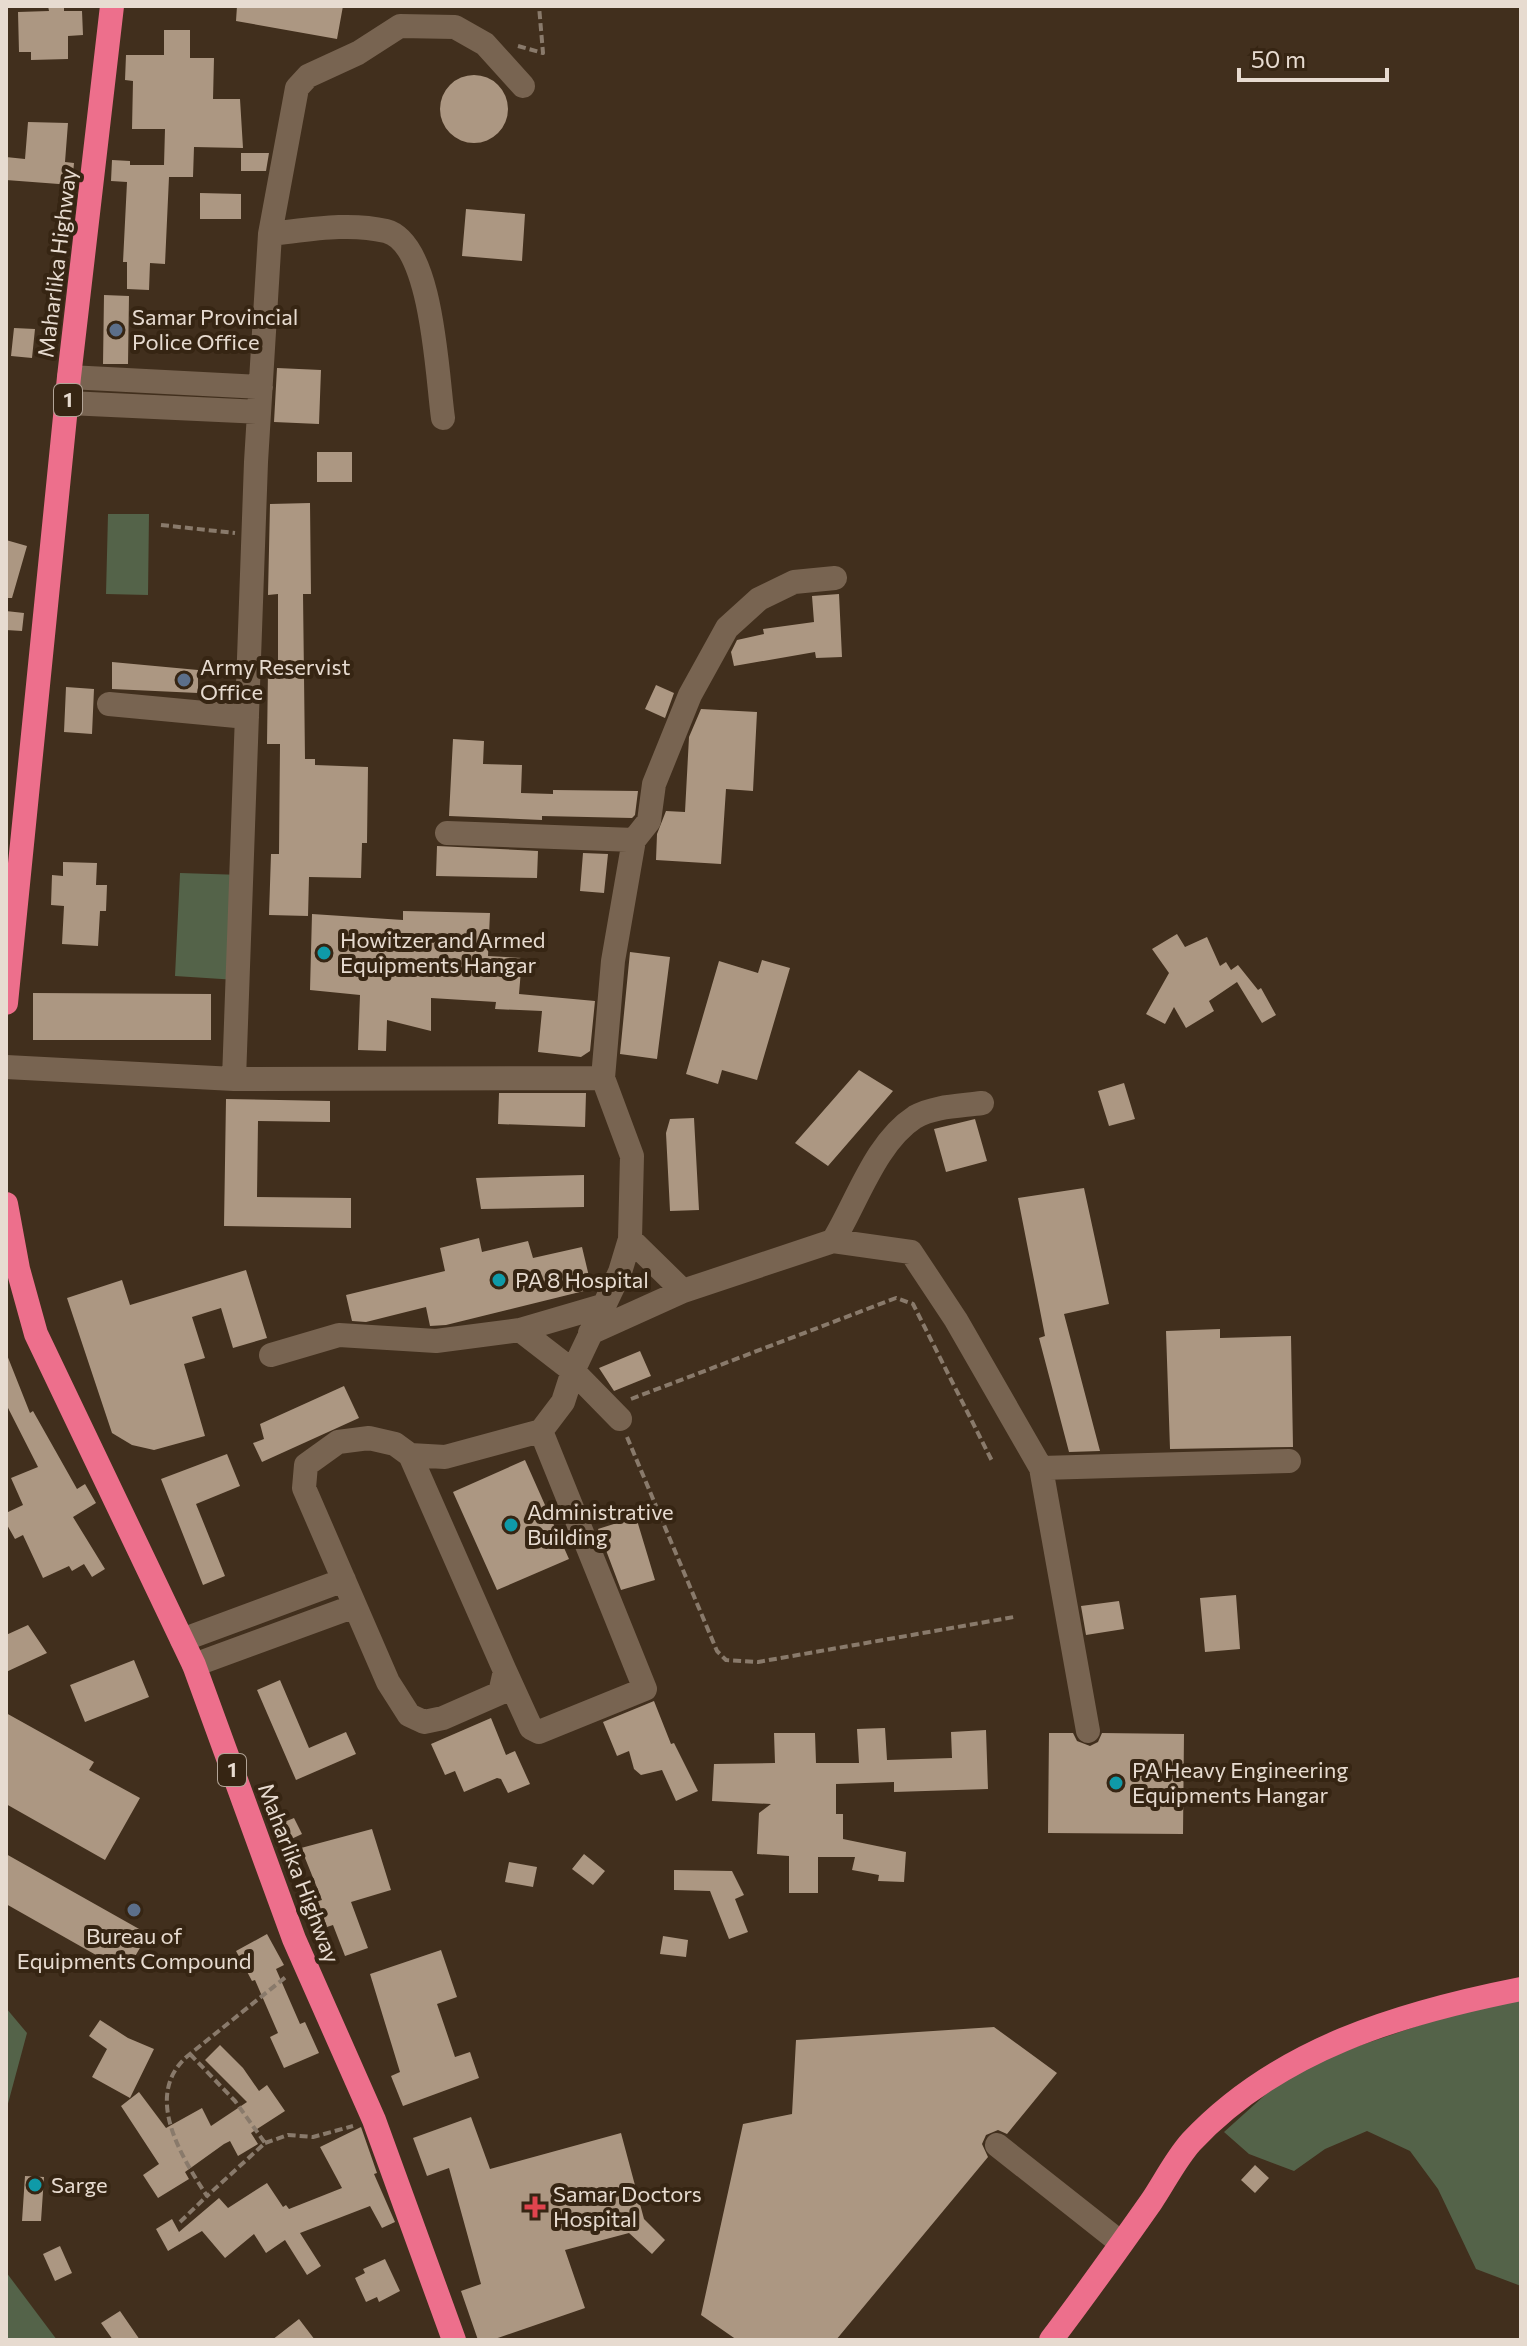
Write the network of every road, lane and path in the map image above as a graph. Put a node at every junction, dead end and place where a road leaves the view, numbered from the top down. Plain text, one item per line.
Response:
1 (112, 6) edge
2 (539, 6) edge
3 (485, 44) junction
4 (523, 86) dead end
5 (270, 234) junction
6 (69, 377) junction
7 (261, 387) junction
8 (68, 403) junction
9 (259, 412) junction
10 (443, 418) dead end
11 (161, 525) dead end
12 (254, 535) junction
13 (835, 578) dead end
14 (109, 704) dead end
15 (247, 717) junction
16 (447, 833) dead end
17 (634, 840) junction
18 (6, 1003) edge
19 (6, 1067) edge
20 (603, 1078) junction
21 (234, 1079) junction
22 (982, 1103) dead end
23 (6, 1204) edge
24 (630, 1239) junction
25 (833, 1241) junction
26 (683, 1291) junction
27 (602, 1306) junction
28 (520, 1330) junction
29 (590, 1333) junction
30 (271, 1355) dead end
31 (573, 1371) junction
32 (620, 1419) junction
33 (541, 1431) junction
34 (410, 1455) junction
35 (992, 1461) dead end
36 (1289, 1461) dead end
37 (1041, 1468) junction
38 (344, 1580) junction
39 (355, 1606) junction
40 (1014, 1617) dead end
41 (182, 1640) junction
42 (194, 1665) junction
43 (505, 1671) junction
44 (1088, 1731) dead end
45 (304, 1962) junction
46 (1521, 1989) edge
47 (190, 2054) junction
48 (374, 2120) junction
49 (265, 2143) junction
50 (997, 2145) dead end
51 (207, 2196) junction
52 (180, 2222) dead end
53 (1121, 2243) junction
54 (454, 2340) edge
55 (1051, 2340) edge

1 - 6 highway, Maharlika Highway / 1
2 - 3 path
3 - 4 street
3 - 5 street
5 - 7 street
5 - 10 street
6 - 7 street
6 - 8 highway, Maharlika Highway / 1
7 - 9 street
8 - 9 street
8 - 18 highway, Maharlika Highway / 1
9 - 12 street
11 - 12 path
12 - 15 street
13 - 17 street
14 - 15 street
15 - 21 street
16 - 17 street
17 - 20 street
19 - 21 street
20 - 21 street
20 - 24 street
22 - 25 street
23 - 41 highway, Maharlika Highway / 1
24 - 26 street
24 - 27 street
25 - 26 street
25 - 37 street
26 - 29 street
27 - 28 street
27 - 29 street
28 - 30 street
28 - 31 street
29 - 31 street
31 - 32 street
31 - 33 street
32 - 35 path
32 - 40 path
33 - 34 street
33 - 43 street
34 - 38 street
34 - 43 street
36 - 37 street
37 - 44 street
38 - 39 street
38 - 41 street
39 - 42 street
39 - 43 street
41 - 42 highway, Maharlika Highway / 1
42 - 45 highway, Maharlika Highway / 1
45 - 47 path
45 - 48 highway, Maharlika Highway / 1
46 - 53 highway
47 - 49 path
47 - 51 path
48 - 49 path
48 - 54 highway, Maharlika Highway / 1
49 - 51 path
50 - 53 street
51 - 52 path
53 - 55 highway

